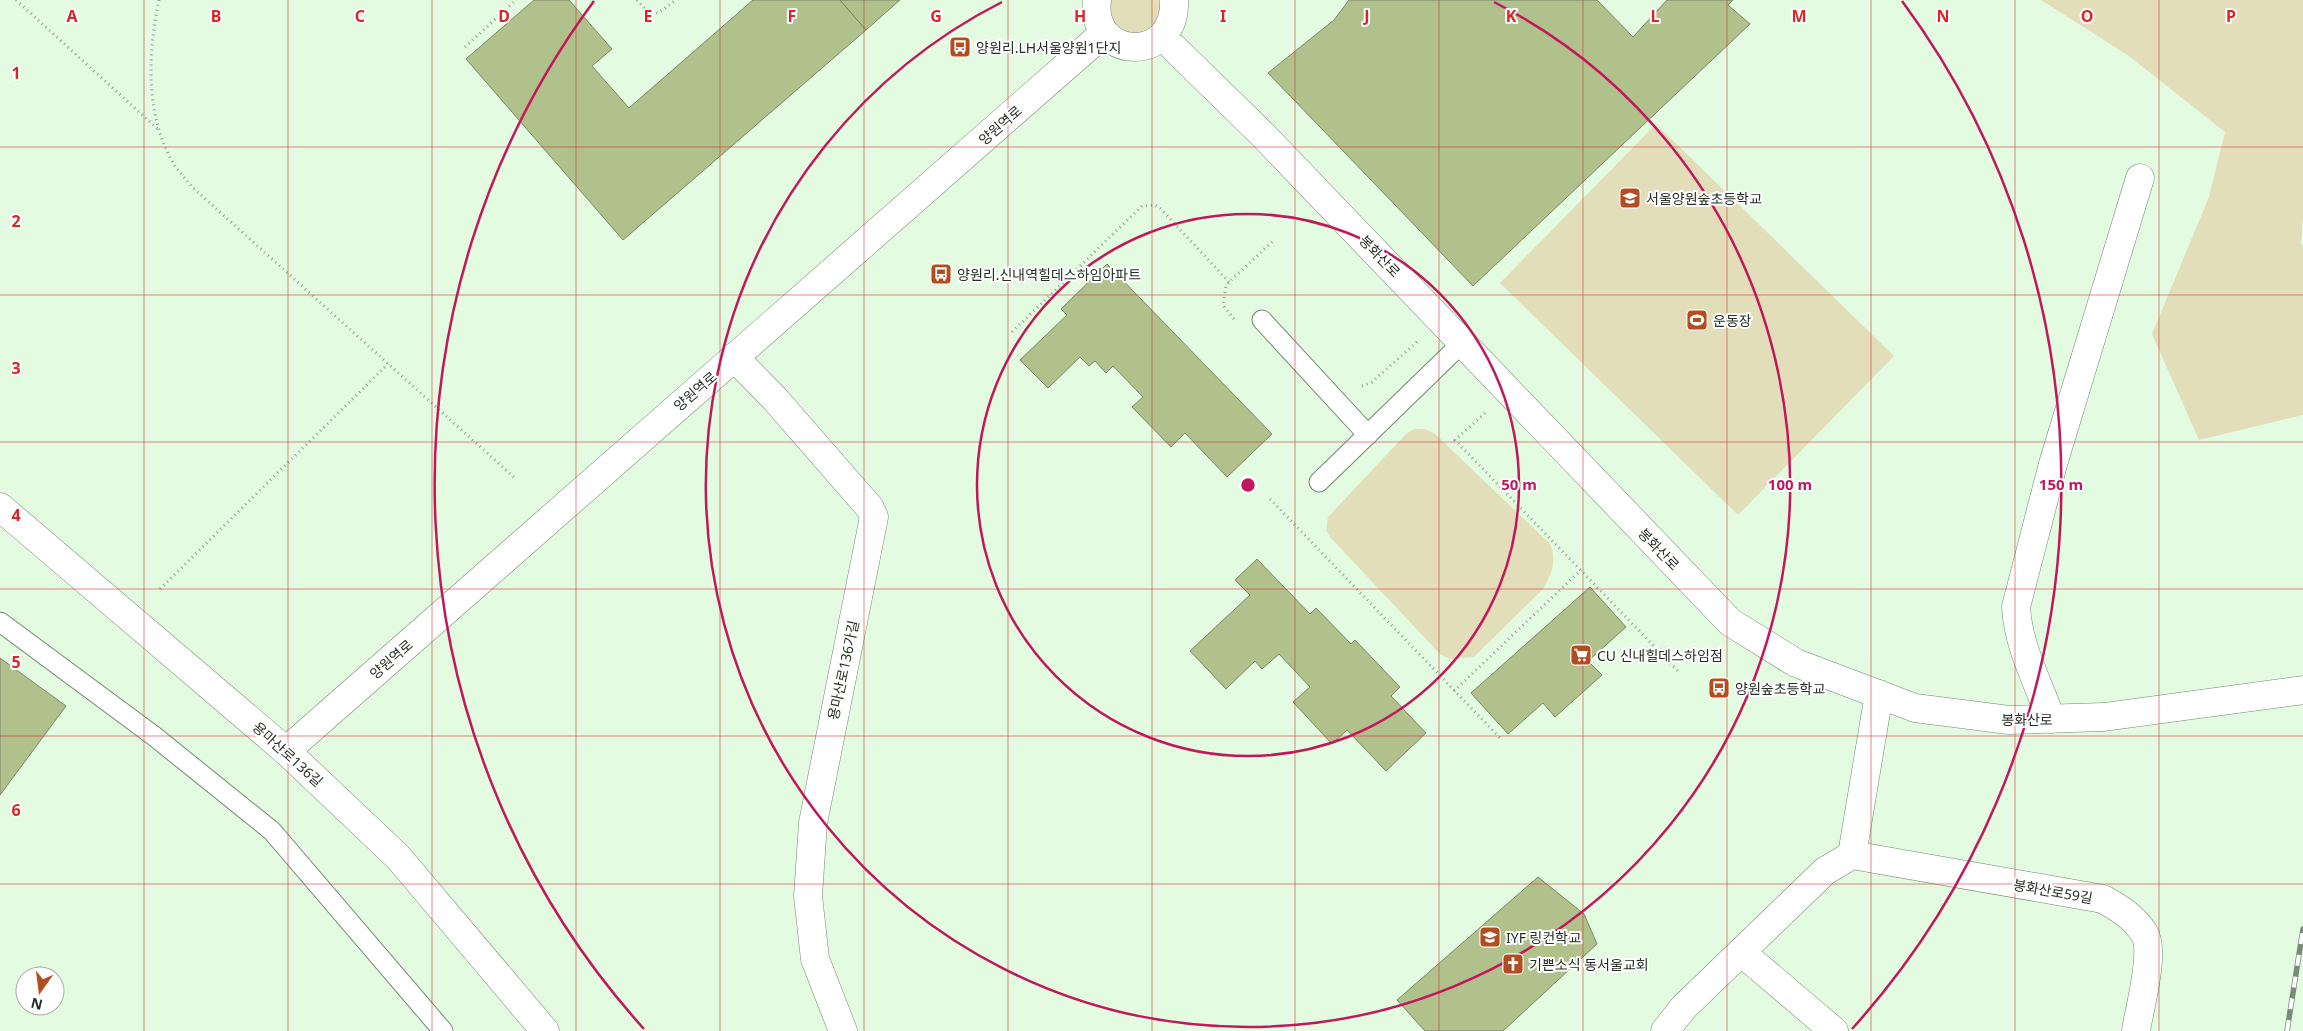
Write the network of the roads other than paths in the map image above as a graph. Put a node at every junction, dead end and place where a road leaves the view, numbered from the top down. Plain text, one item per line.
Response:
1 (1097, 0) edge
2 (1174, 0) edge
3 (1104, 33) junction
4 (1168, 42) junction
5 (2140, 178) dead end
6 (1262, 320) dead end
7 (1463, 342) junction
8 (734, 357) junction
9 (1368, 435) junction
10 (1319, 482) dead end
11 (0, 507) edge
12 (0, 622) edge
13 (2303, 690) edge
14 (1879, 694) junction
15 (2051, 719) junction
16 (286, 751) junction
17 (1852, 855) junction
18 (1741, 952) junction
19 (443, 1031) edge
20 (545, 1031) edge
21 (842, 1031) edge
22 (1665, 1031) edge
23 (1834, 1031) edge
24 (2136, 1031) edge

1 - 3 street
2 - 4 street
3 - 4 street
3 - 8 street, 양원역로
4 - 7 street, 봉화산로
5 - 15 street
6 - 9 lane
7 - 9 lane
7 - 14 street, 봉화산로
8 - 16 street, 양원역로
8 - 21 street, 용마산로136가길
9 - 10 lane
11 - 16 street, 용마산로136길
12 - 19 lane
13 - 15 street, 봉화산로
14 - 15 street, 봉화산로
14 - 17 street
16 - 20 street, 용마산로136길
17 - 18 street
17 - 24 street, 봉화산로59길
18 - 22 street
18 - 23 street

